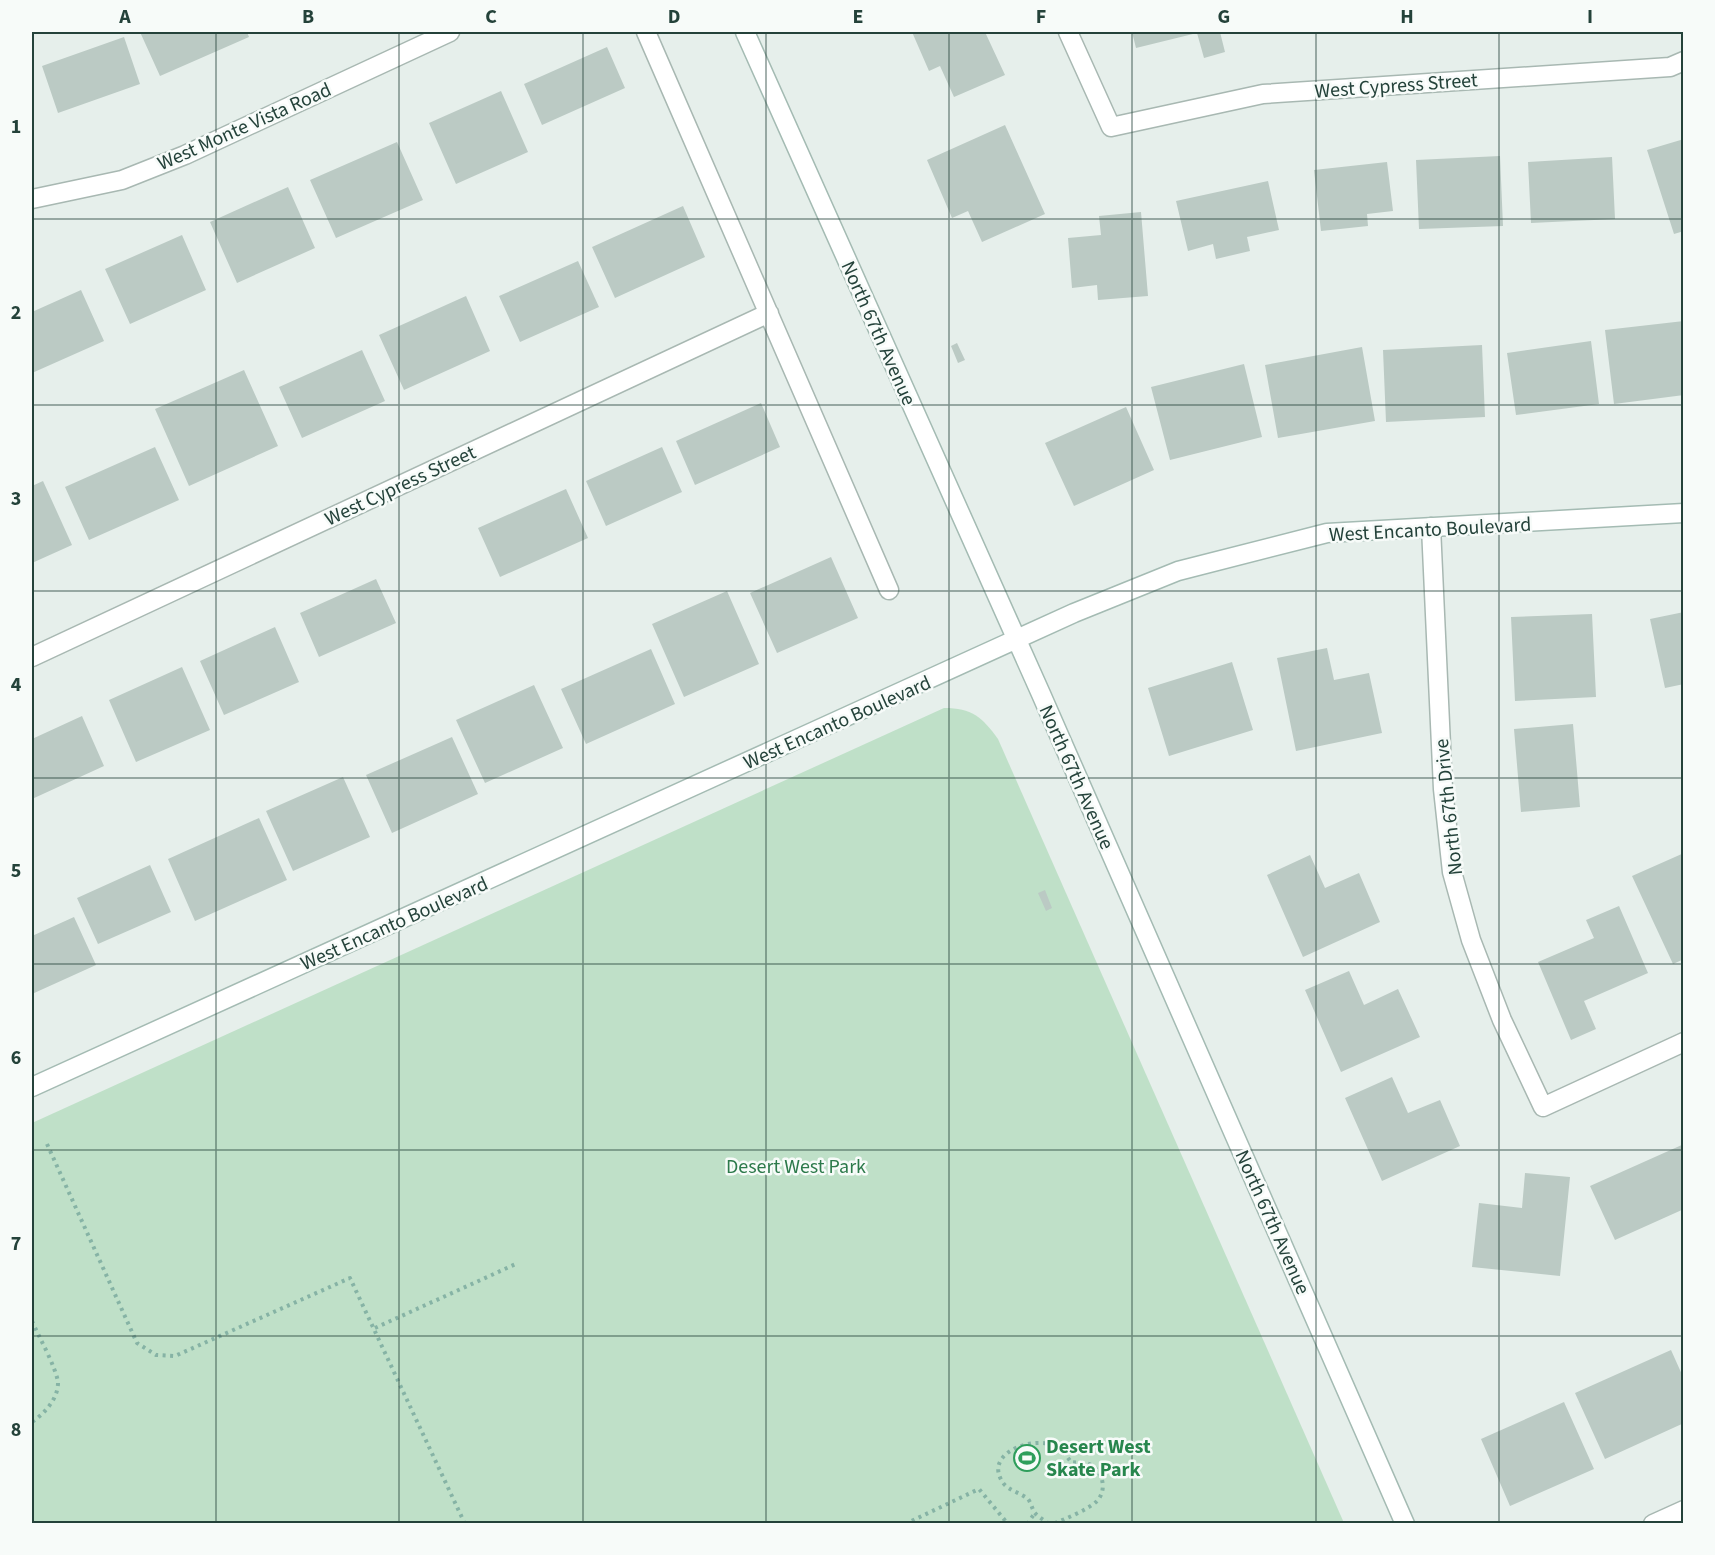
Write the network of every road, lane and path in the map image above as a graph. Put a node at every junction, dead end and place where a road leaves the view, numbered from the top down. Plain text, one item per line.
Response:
1 (450, 32) edge
2 (646, 32) edge
3 (745, 32) edge
4 (1068, 32) edge
5 (1683, 60) edge
6 (32, 199) edge
7 (769, 313) junction
8 (1683, 513) edge
9 (1431, 527) junction
10 (889, 590) dead end
11 (1017, 640) junction
12 (32, 657) edge
13 (1683, 1042) edge
14 (32, 1087) edge
15 (47, 1144) dead end
16 (518, 1263) dead end
17 (32, 1321) edge
18 (375, 1328) junction
19 (32, 1422) edge
20 (1683, 1510) edge
21 (1035, 1514) junction
22 (465, 1524) edge
23 (905, 1524) edge
24 (1008, 1524) edge
25 (1027, 1524) edge
26 (1051, 1524) edge
27 (1405, 1524) edge
28 (1653, 1524) edge

1 - 6 street, West Monte Vista Road
2 - 7 street
3 - 11 street, North 67th Avenue
4 - 5 street, West Cypress Street
7 - 10 street
7 - 12 street, West Cypress Street
8 - 9 street, West Encanto Boulevard
9 - 11 street, West Encanto Boulevard
9 - 13 street, North 67th Drive
11 - 14 street, West Encanto Boulevard
11 - 27 street, North 67th Avenue
15 - 18 path
16 - 18 path
17 - 19 path
18 - 22 path
20 - 28 street
21 - 25 path
21 - 26 path
21 - 26 path
23 - 24 path

